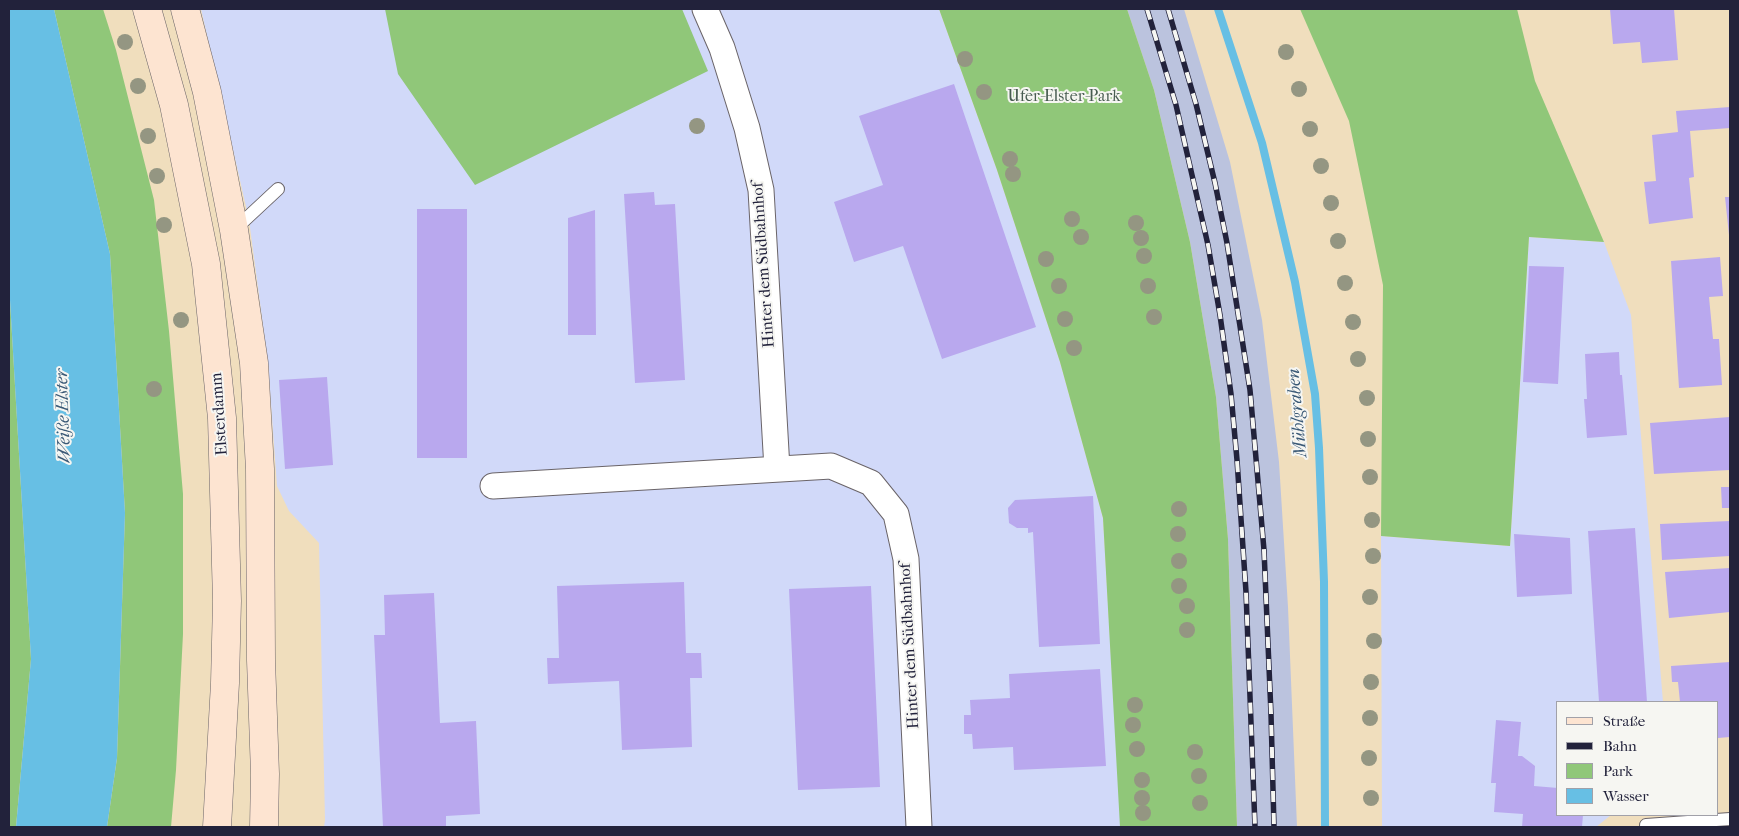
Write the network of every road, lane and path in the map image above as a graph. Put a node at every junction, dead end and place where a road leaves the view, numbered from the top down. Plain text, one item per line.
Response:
1 (147, 9) edge
2 (185, 9) edge
3 (704, 9) edge
4 (278, 189) dead end
5 (234, 230) junction
6 (777, 469) junction
7 (493, 486) dead end
8 (1730, 819) edge
9 (1646, 825) dead end
10 (217, 827) edge
11 (264, 827) edge
12 (919, 827) edge

1 - 10 main road, Elsterdamm
2 - 5 main road
3 - 6 street, Hinter dem Südbahnhof
4 - 5 lane
5 - 11 main road
6 - 7 street, Hinter dem Südbahnhof
6 - 12 street, Hinter dem Südbahnhof
8 - 9 lane

